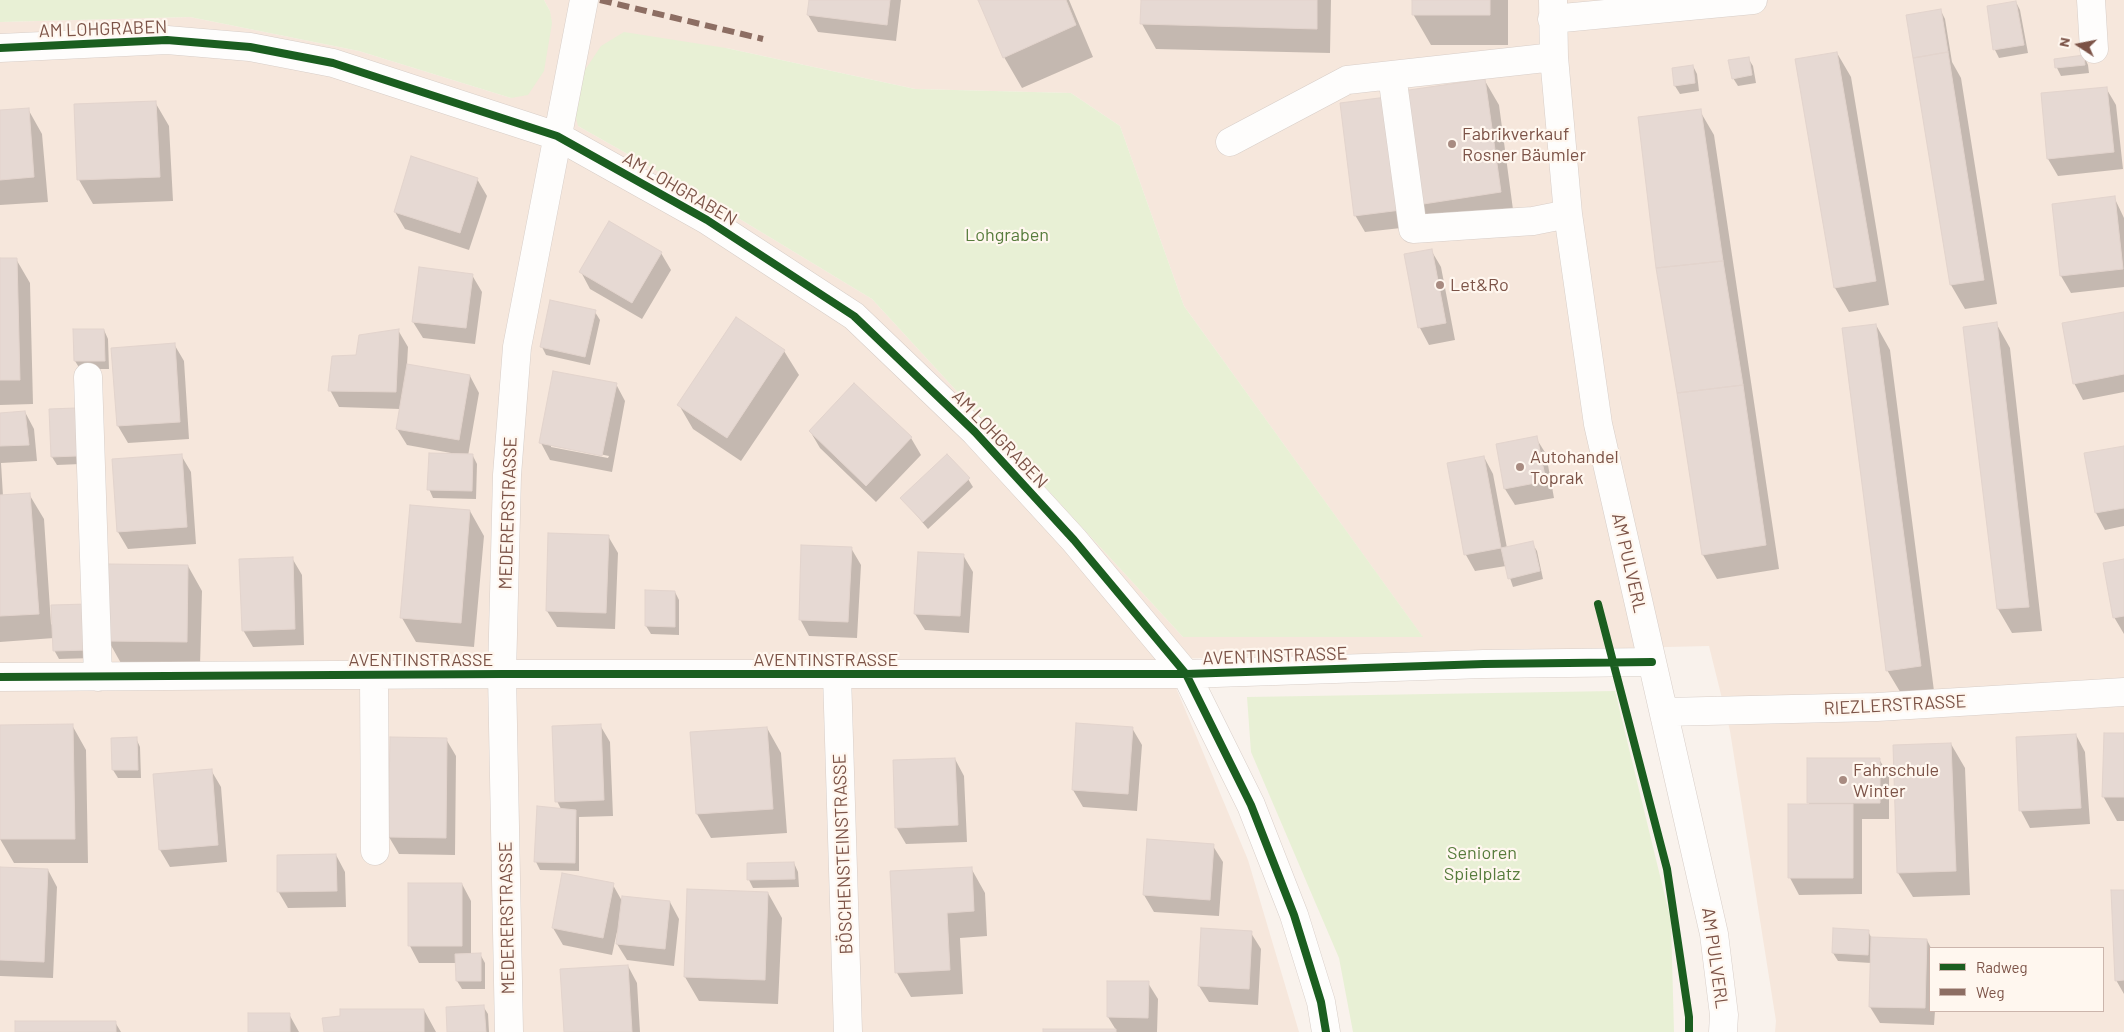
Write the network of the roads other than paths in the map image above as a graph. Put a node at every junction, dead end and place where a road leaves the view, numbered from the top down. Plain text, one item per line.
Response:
1 (584, 0) edge
2 (1753, 0) edge
3 (2091, 0) edge
4 (1552, 10) edge
5 (0, 48) edge
6 (2094, 49) dead end
7 (1554, 57) junction
8 (1392, 75) junction
9 (557, 136) junction
10 (1230, 142) dead end
11 (1568, 214) junction
12 (88, 377) dead end
13 (1652, 662) junction
14 (502, 674) junction
15 (1186, 674) junction
16 (374, 675) junction
17 (837, 675) junction
18 (0, 677) edge
19 (98, 677) junction
20 (2124, 692) edge
21 (1665, 712) junction
22 (375, 851) dead end
23 (509, 1032) edge
24 (848, 1032) edge
25 (1326, 1032) edge
26 (1723, 1032) edge

1 - 9 street, MEDERERSTRASSE
2 - 4 street
3 - 6 street
4 - 7 street, AM PULVERL
5 - 9 street, AM LOHGRABEN
7 - 8 street
7 - 11 street, AM PULVERL
8 - 10 street
8 - 11 street
9 - 14 street, MEDERERSTRASSE
9 - 15 street, AM LOHGRABEN
11 - 13 street, AM PULVERL
12 - 19 street
13 - 15 street, AVENTINSTRASSE
13 - 21 street, AM PULVERL
14 - 16 street, AVENTINSTRASSE
14 - 17 street, AVENTINSTRASSE
14 - 23 street, MEDERERSTRASSE
15 - 17 street, AVENTINSTRASSE
15 - 25 street, AM LOHGRABEN
16 - 19 street, AVENTINSTRASSE
16 - 22 street
17 - 24 street, BÖSCHENSTEINSTRASSE
18 - 19 street, AVENTINSTRASSE
20 - 21 street, RIEZLERSTRASSE
21 - 26 street, AM PULVERL

